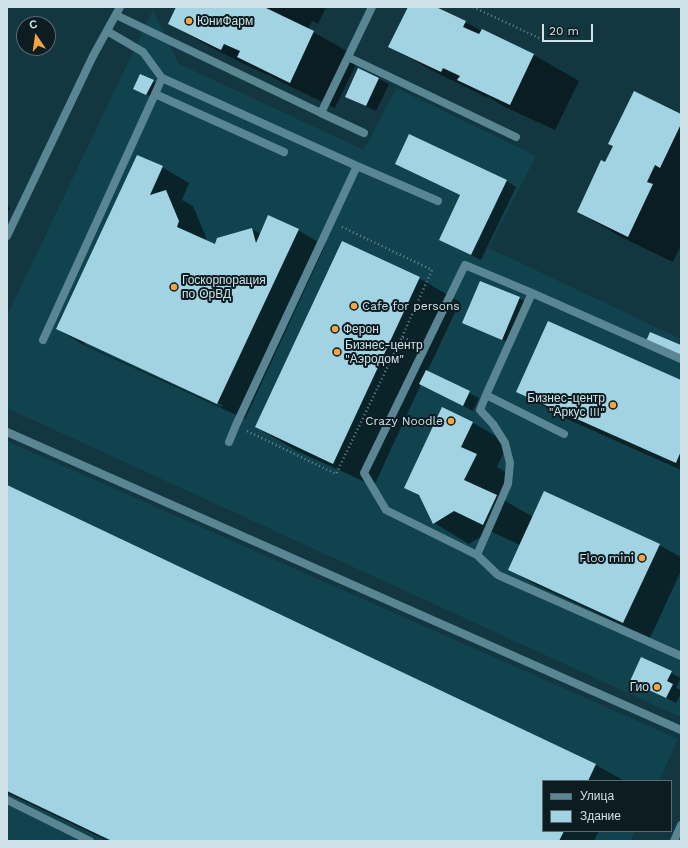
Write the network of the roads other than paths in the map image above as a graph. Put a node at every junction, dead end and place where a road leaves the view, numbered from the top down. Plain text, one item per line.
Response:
1 (120, 7) edge
2 (372, 7) edge
3 (116, 15) junction
4 (107, 31) junction
5 (348, 57) junction
6 (162, 78) junction
7 (155, 94) junction
8 (322, 113) junction
9 (364, 133) dead end
10 (516, 137) dead end
11 (284, 152) dead end
12 (357, 166) junction
13 (438, 201) dead end
14 (7, 236) edge
15 (532, 293) junction
16 (43, 340) dead end
17 (681, 359) edge
18 (486, 395) junction
19 (7, 432) edge
20 (564, 434) dead end
21 (229, 442) dead end
22 (477, 555) junction
23 (681, 656) edge
24 (681, 730) edge
25 (7, 800) edge
26 (681, 826) edge
27 (90, 841) edge
28 (674, 841) edge

1 - 3 street
2 - 5 street
3 - 4 street
3 - 8 street
4 - 6 street
4 - 14 street
5 - 8 street
5 - 10 street
6 - 7 street
6 - 12 street
7 - 11 street
7 - 16 street
8 - 9 street
12 - 13 street
12 - 21 street
15 - 17 street
15 - 18 street
15 - 22 street
18 - 20 street
18 - 22 street
19 - 24 street
22 - 23 street
25 - 27 street
26 - 28 street

